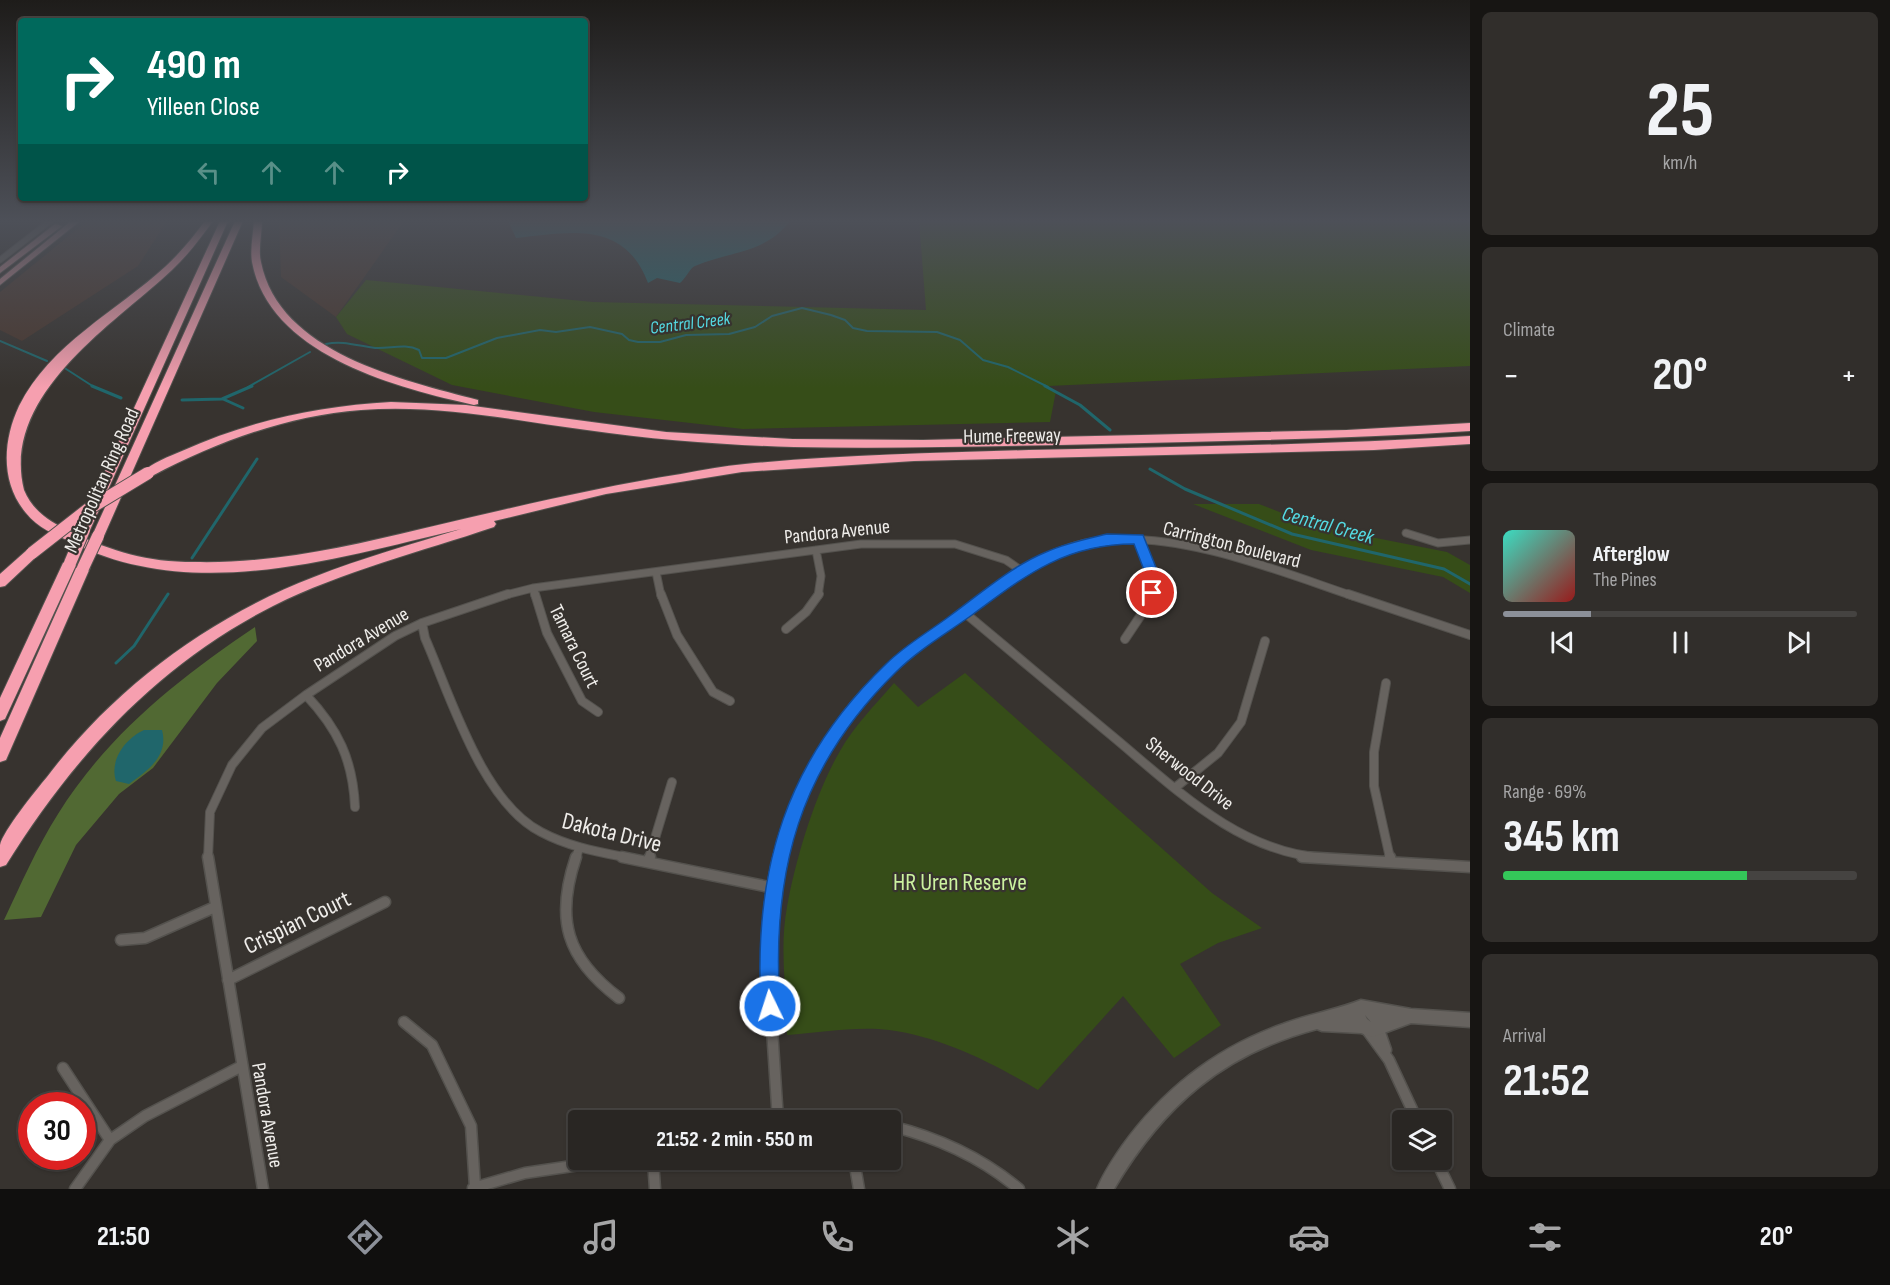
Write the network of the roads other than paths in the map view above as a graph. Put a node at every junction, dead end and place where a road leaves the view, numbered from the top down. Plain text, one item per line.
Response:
1 (160, 276) edge
2 (199, 276) edge
3 (214, 276) edge
4 (259, 276) edge
5 (1470, 427) edge
6 (632, 431) junction
7 (1470, 440) edge
8 (558, 501) junction
9 (1406, 533) dead end
10 (1139, 539) junction
11 (1470, 540) edge
12 (816, 550) junction
13 (77, 566) junction
14 (656, 572) junction
15 (1019, 573) junction
16 (0, 582) edge
17 (533, 588) junction
18 (965, 613) junction
19 (422, 623) junction
20 (786, 629) dead end
21 (1470, 635) edge
22 (1125, 639) dead end
23 (1265, 641) dead end
24 (18, 675) junction
25 (1386, 683) dead end
26 (306, 695) junction
27 (730, 701) dead end
28 (0, 704) edge
29 (598, 712) dead end
30 (0, 714) edge
31 (0, 755) edge
32 (672, 782) dead end
33 (1176, 787) junction
34 (355, 807) dead end
35 (579, 848) junction
36 (0, 859) edge
37 (1391, 861) junction
38 (648, 862) junction
39 (1470, 867) edge
40 (774, 888) junction
41 (386, 902) dead end
42 (215, 907) junction
43 (121, 940) dead end
44 (228, 980) junction
45 (619, 998) dead end
46 (1363, 1008) junction
47 (1411, 1016) junction
48 (1470, 1020) edge
49 (404, 1022) dead end
50 (1314, 1023) junction
51 (1371, 1027) junction
52 (240, 1067) junction
53 (63, 1068) dead end
54 (777, 1110) edge
55 (1412, 1110) edge
56 (901, 1128) edge
57 (110, 1140) junction
58 (568, 1167) edge
59 (654, 1170) edge
60 (856, 1170) edge
61 (1441, 1170) edge
62 (473, 1188) edge
63 (75, 1189) edge
64 (263, 1189) edge
65 (655, 1189) edge
66 (859, 1189) edge
67 (1019, 1189) edge
68 (1105, 1189) edge
69 (1450, 1189) edge

1 - 8 highway
2 - 13 highway, Metropolitan Ring Road, bridge
3 - 13 highway, Metropolitan Ring Road, bridge
4 - 6 highway
5 - 6 highway, Hume Freeway
6 - 16 highway, bridge
7 - 8 highway, Hume Freeway
8 - 36 highway
9 - 11 street
10 - 15 street, Carrington Boulevard
10 - 21 street, Carrington Boulevard
10 - 22 street
12 - 14 street, Pandora Avenue
12 - 15 street, Pandora Avenue
12 - 20 street
13 - 24 highway, Metropolitan Ring Road
13 - 31 highway, Metropolitan Ring Road
14 - 17 street, Pandora Avenue
14 - 27 street
15 - 18 street, Carrington Boulevard
17 - 19 street, Pandora Avenue
17 - 29 street, Tamara Court
18 - 33 street, Sherwood Drive
18 - 40 street, Carrington Boulevard
19 - 26 street, Pandora Avenue
19 - 35 street, Dakota Drive
23 - 33 street
24 - 28 highway
24 - 30 highway, Metropolitan Ring Road
25 - 37 street
26 - 34 street
26 - 42 street, Pandora Avenue
32 - 38 street
33 - 37 street, Sherwood Drive
35 - 38 street, Dakota Drive
35 - 45 street
37 - 39 street, Sherwood Drive
38 - 40 street, Dakota Drive
40 - 54 street, Carrington Boulevard
41 - 44 street, Crispian Court
42 - 43 street
42 - 44 street, Pandora Avenue
44 - 52 street, Pandora Avenue
46 - 47 street
46 - 50 street
46 - 51 street
47 - 48 street
47 - 51 street
49 - 62 street
50 - 51 street
50 - 68 street
51 - 55 street
52 - 57 street
52 - 64 street, Pandora Avenue
53 - 57 street
56 - 67 street
57 - 63 street
58 - 62 street
59 - 65 street
60 - 66 street
61 - 69 street

